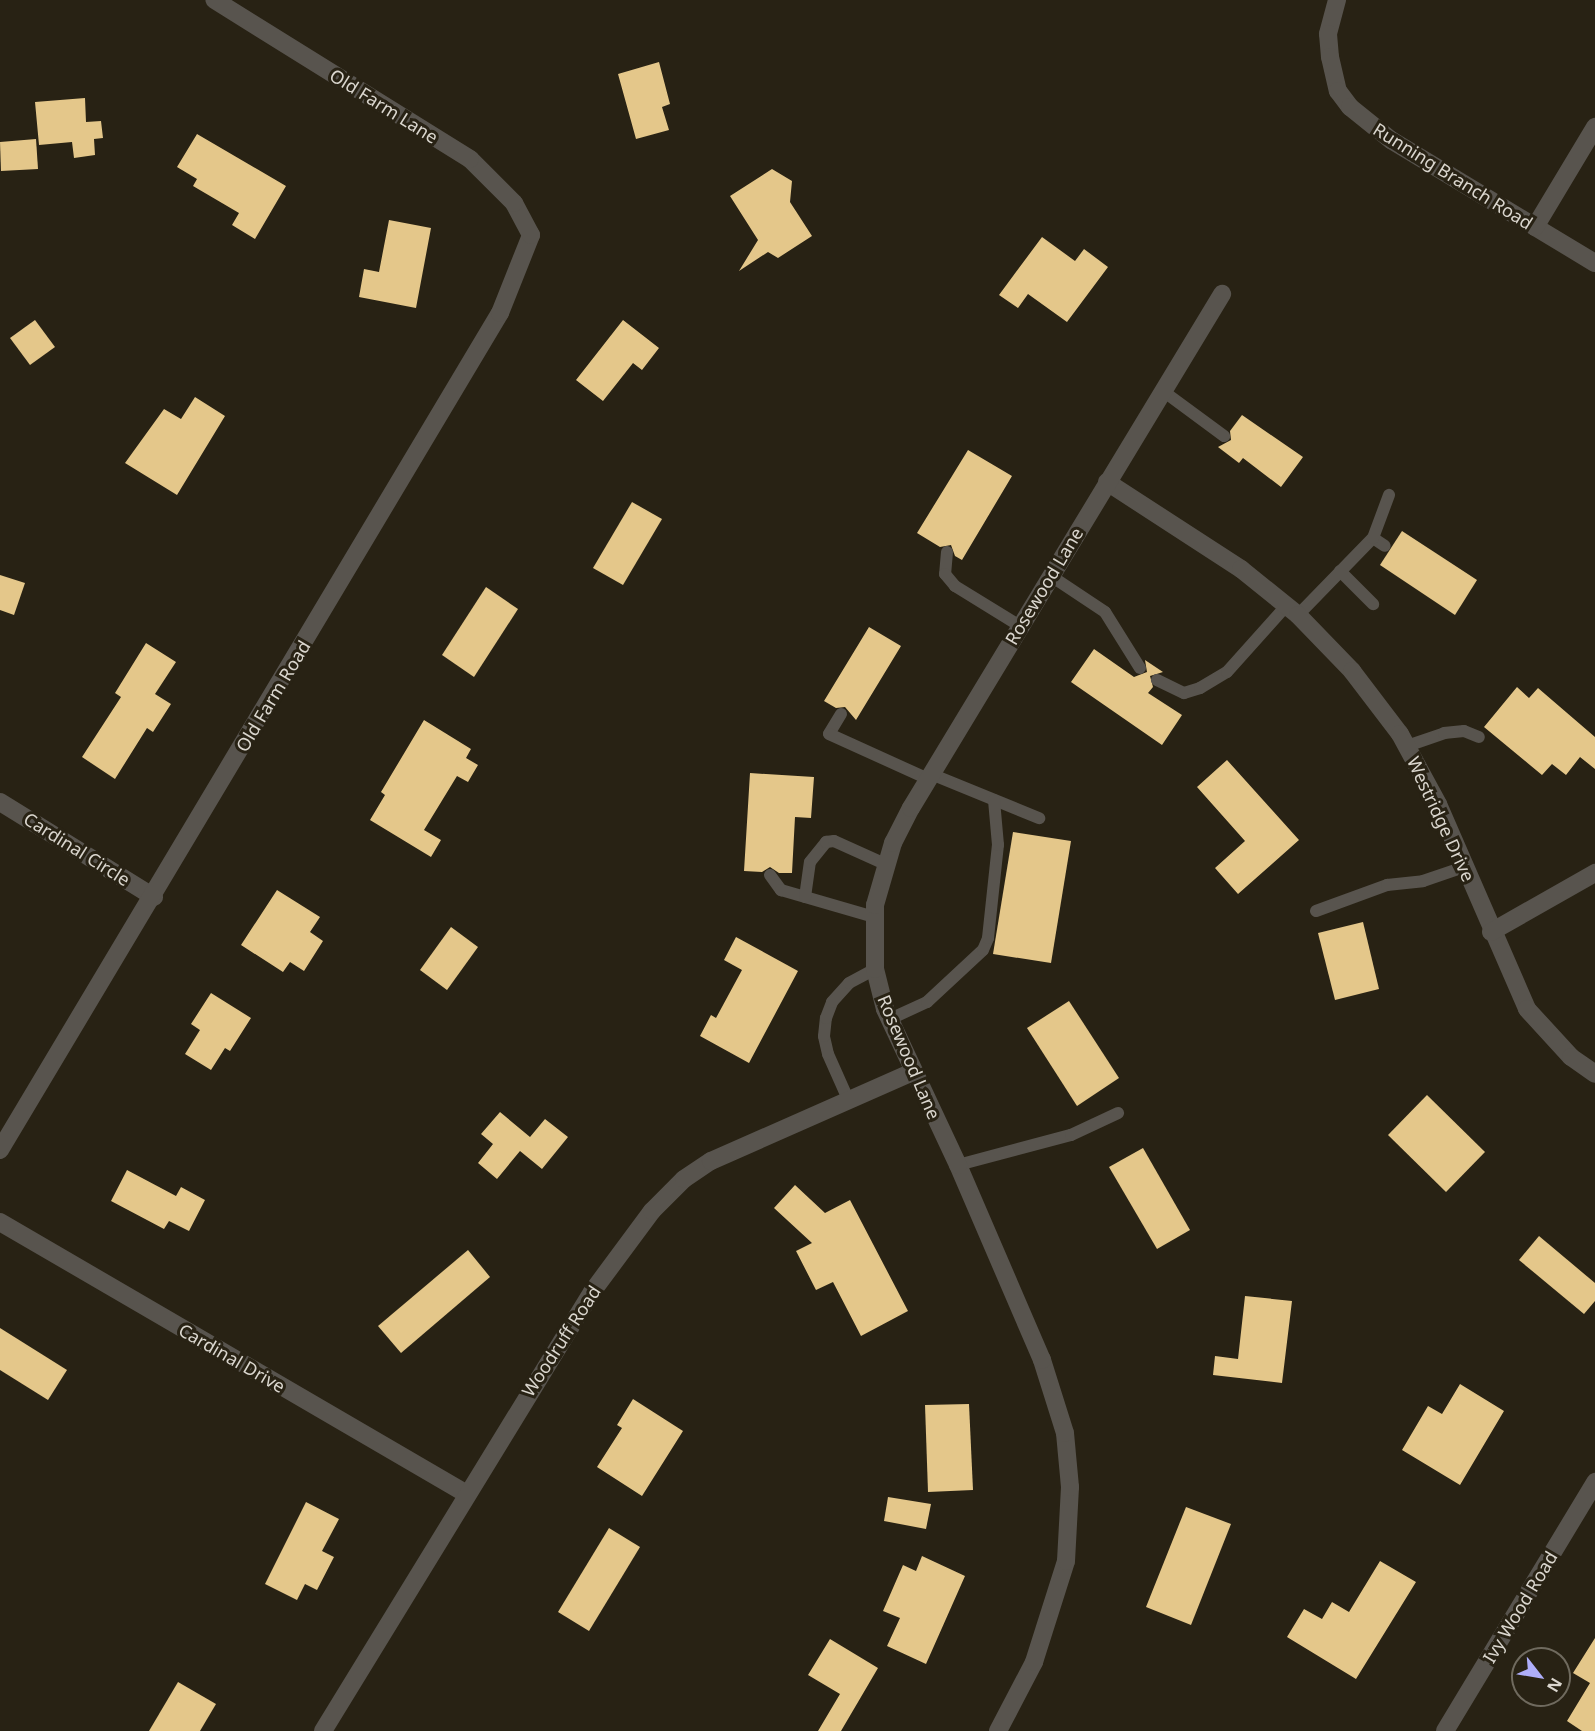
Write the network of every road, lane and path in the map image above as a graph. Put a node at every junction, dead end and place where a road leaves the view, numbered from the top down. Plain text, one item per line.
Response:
1 (215, 0) edge
2 (1337, 0) edge
3 (1595, 127) edge
4 (1534, 227) junction
5 (531, 235) joint
6 (1595, 263) edge
7 (1222, 294) dead end
8 (1163, 392) junction
9 (1224, 436) dead end
10 (1107, 482) junction
11 (1389, 495) dead end
12 (1373, 538) junction
13 (1385, 546) dead end
14 (947, 552) dead end
15 (1341, 571) junction
16 (1051, 576) junction
17 (1373, 604) dead end
18 (1293, 610) junction
19 (1020, 626) junction
20 (1140, 668) dead end
21 (1157, 680) dead end
22 (841, 714) dead end
23 (1479, 737) dead end
24 (1407, 746) junction
25 (929, 776) junction
26 (994, 800) junction
27 (0, 802) edge
28 (1039, 818) dead end
29 (885, 864) junction
30 (1464, 867) junction
31 (1595, 873) edge
32 (770, 874) dead end
33 (154, 897) junction
34 (806, 897) junction
35 (1316, 911) dead end
36 (874, 918) junction
37 (1491, 932) junction
38 (875, 969) junction
39 (890, 1019) junction
40 (913, 1072) junction
41 (1595, 1074) edge
42 (848, 1099) junction
43 (1118, 1113) dead end
44 (0, 1150) edge
45 (958, 1165) junction
46 (0, 1222) edge
47 (1595, 1482) edge
48 (465, 1493) junction
49 (323, 1731) edge
50 (999, 1731) edge
51 (1445, 1731) edge

1 - 5 street, Old Farm Lane
2 - 4 street, Running Branch Road
3 - 4 street
4 - 6 street, Running Branch Road
5 - 33 street, Old Farm Road
7 - 8 street, Rosewood Lane
8 - 9 lane
8 - 10 street, Rosewood Lane
10 - 16 street, Rosewood Lane
10 - 18 street, Westridge Drive
11 - 12 lane
12 - 13 lane
12 - 15 lane
14 - 19 lane
15 - 17 lane
15 - 18 lane
16 - 19 street, Rosewood Lane
16 - 20 lane
18 - 21 lane
18 - 24 street, Westridge Drive
19 - 25 street, Rosewood Lane
22 - 25 lane
23 - 24 lane
24 - 30 street, Westridge Drive
25 - 26 lane
25 - 29 street, Rosewood Lane
26 - 28 lane
26 - 39 lane
27 - 33 street, Cardinal Circle
29 - 34 lane
29 - 36 street, Rosewood Lane
30 - 35 lane
30 - 37 street, Westridge Drive
31 - 37 street
32 - 34 lane
33 - 44 street, Old Farm Road
34 - 36 lane
36 - 38 street, Rosewood Lane
37 - 41 street, Westridge Drive
38 - 39 street, Rosewood Lane
38 - 42 lane
39 - 40 street, Rosewood Lane
40 - 42 street, Woodruff Road
40 - 45 street, Rosewood Lane
42 - 48 street, Woodruff Road
43 - 45 lane
45 - 50 street, Rosewood Lane
46 - 48 street, Cardinal Drive
47 - 51 street, Ivy Wood Road
48 - 49 street, Woodruff Road

